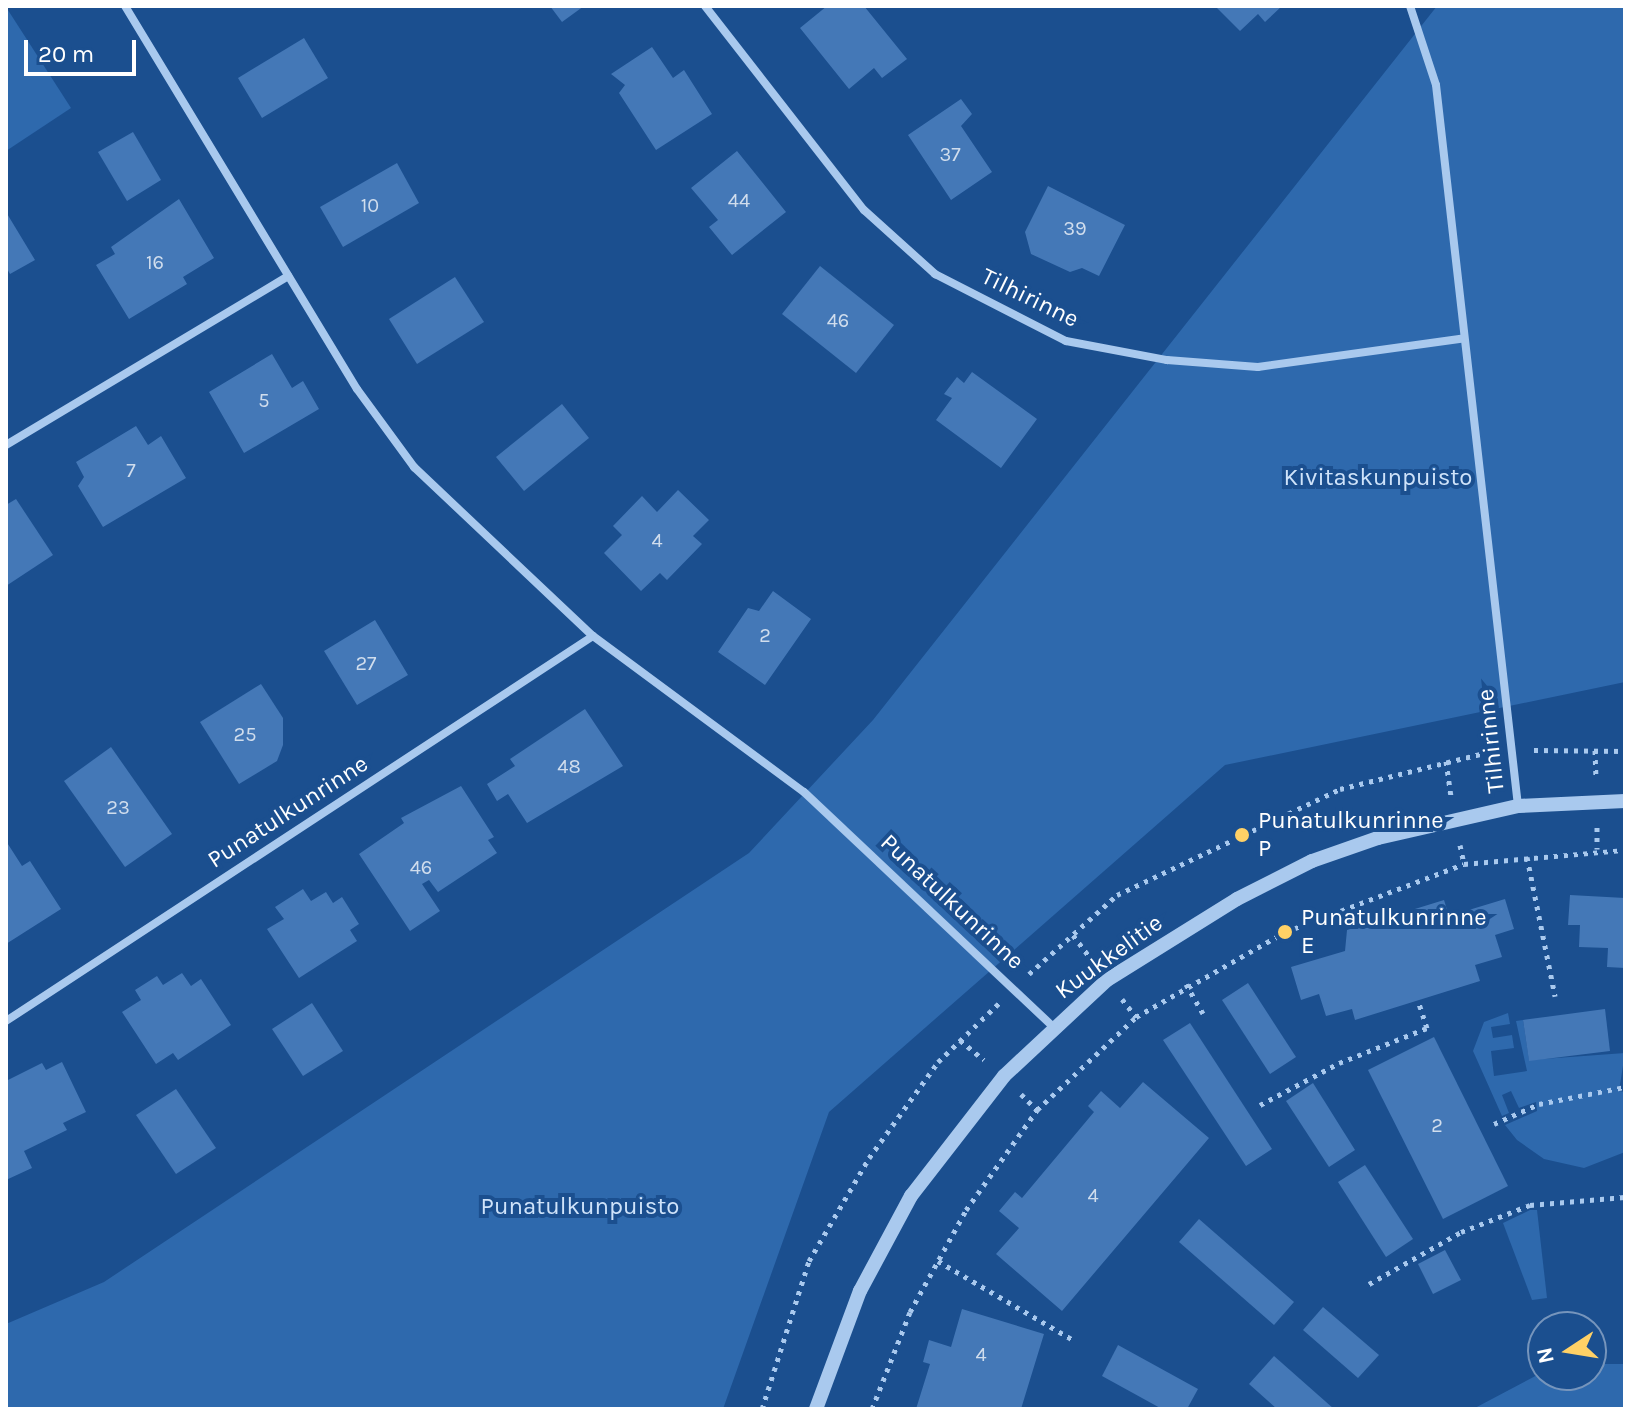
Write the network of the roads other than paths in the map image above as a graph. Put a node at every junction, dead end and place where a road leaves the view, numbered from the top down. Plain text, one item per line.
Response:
1 (125, 6) edge
2 (705, 6) edge
3 (1410, 6) edge
4 (288, 276) junction
5 (1461, 339) junction
6 (6, 445) edge
7 (593, 636) junction
8 (1625, 801) edge
9 (1518, 806) junction
10 (6, 1021) edge
11 (1052, 1026) junction
12 (816, 1409) edge

1 - 4 street, Punatulkunrinne
2 - 5 street, Tilhirinne
3 - 5 street, Tilhirinne
4 - 6 street
4 - 7 street, Punatulkunrinne
5 - 9 street, Tilhirinne
7 - 10 street, Punatulkunrinne
7 - 11 street, Punatulkunrinne
8 - 9 street, Kuukkelitie
9 - 11 street, Kuukkelitie
11 - 12 street, Kuukkelitie

